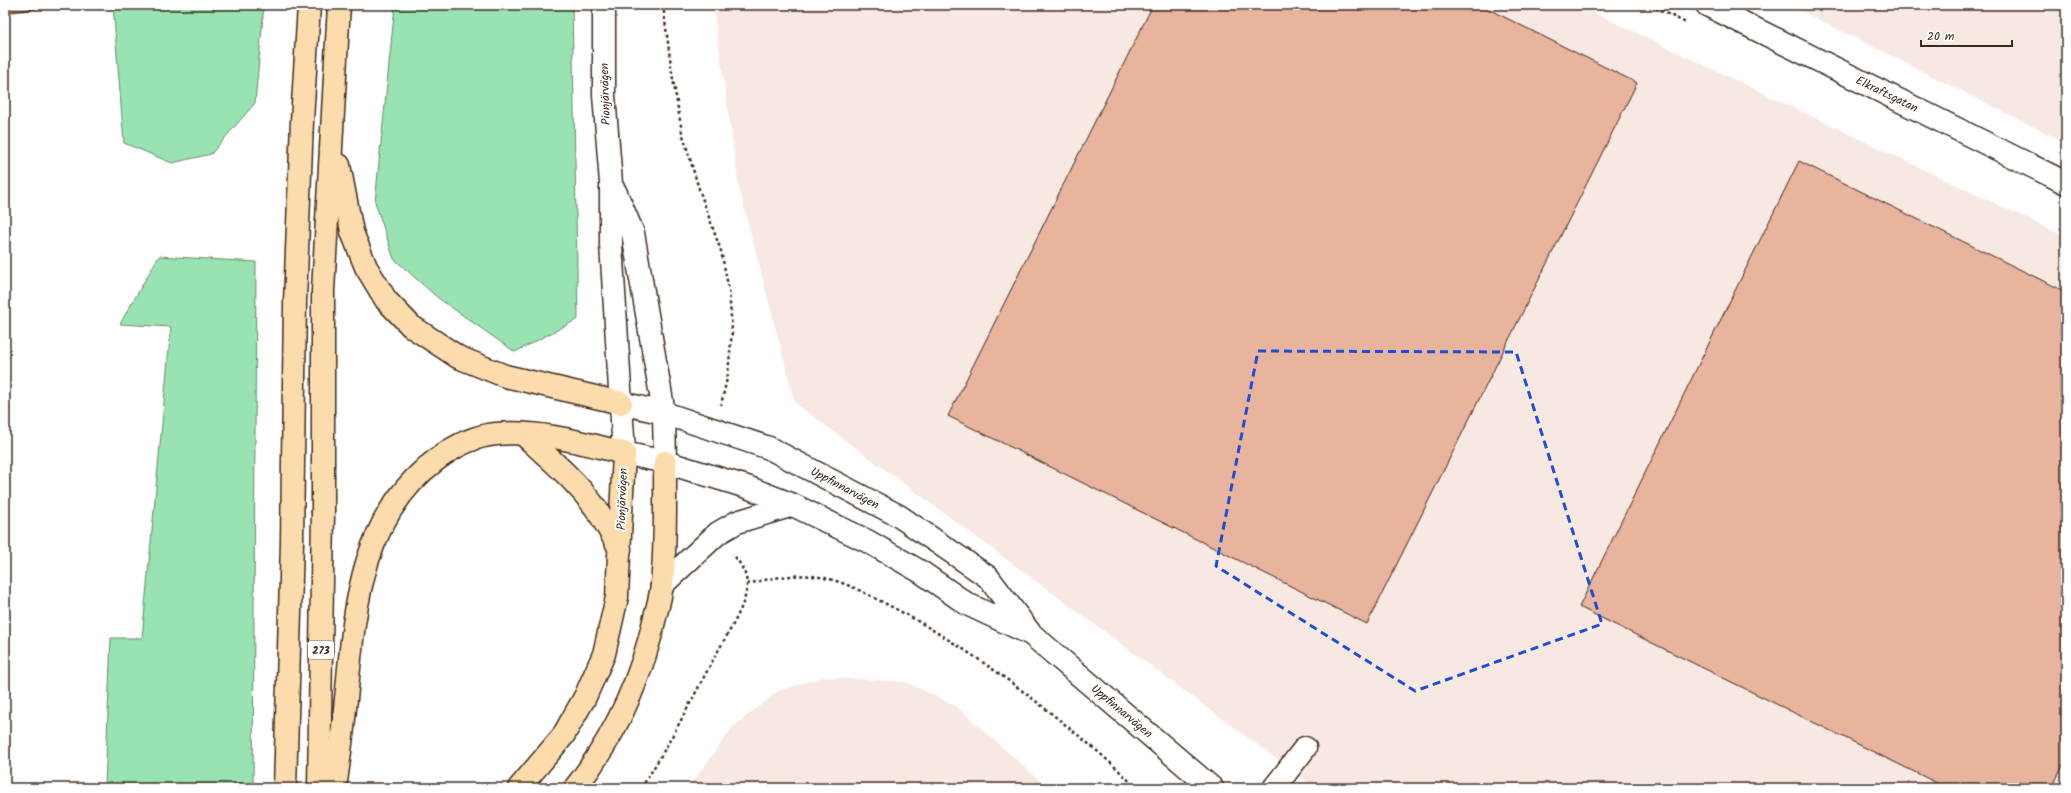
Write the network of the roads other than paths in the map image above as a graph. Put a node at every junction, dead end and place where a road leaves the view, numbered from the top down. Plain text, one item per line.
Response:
1 (309, 5) edge
2 (339, 5) edge
3 (604, 5) edge
4 (1707, 5) edge
5 (333, 122) junction
6 (611, 183) junction
7 (2066, 184) edge
8 (621, 403) junction
9 (664, 413) junction
10 (523, 434) junction
11 (624, 453) junction
12 (665, 462) junction
13 (793, 505) junction
14 (620, 549) junction
15 (662, 585) junction
16 (1031, 634) junction
17 (1305, 748) dead end
18 (285, 788) edge
19 (319, 788) edge
20 (335, 788) edge
21 (518, 788) edge
22 (575, 788) edge
23 (1212, 788) edge
24 (1274, 788) edge

1 - 18 main road
2 - 5 main road, 273
3 - 6 street, Pionjärvägen
4 - 7 street, Elkraftsgatan
5 - 8 main road
5 - 19 main road, 273
6 - 8 street, Pionjärvägen
6 - 9 street, Pionjärvägen
8 - 9 street, Uppfinnarvägen
8 - 11 street, Pionjärvägen
9 - 12 street, Pionjärvägen
9 - 16 street, Uppfinnarvägen
10 - 11 main road
10 - 14 main road
10 - 20 main road
11 - 12 street, Uppfinnarvägen
11 - 14 main road, Pionjärvägen
12 - 13 street, Uppfinnarvägen
12 - 15 main road, Pionjärvägen
13 - 15 street
13 - 16 street, Uppfinnarvägen
14 - 21 main road, Pionjärvägen
15 - 22 main road, Pionjärvägen
16 - 23 street, Uppfinnarvägen
17 - 24 street

